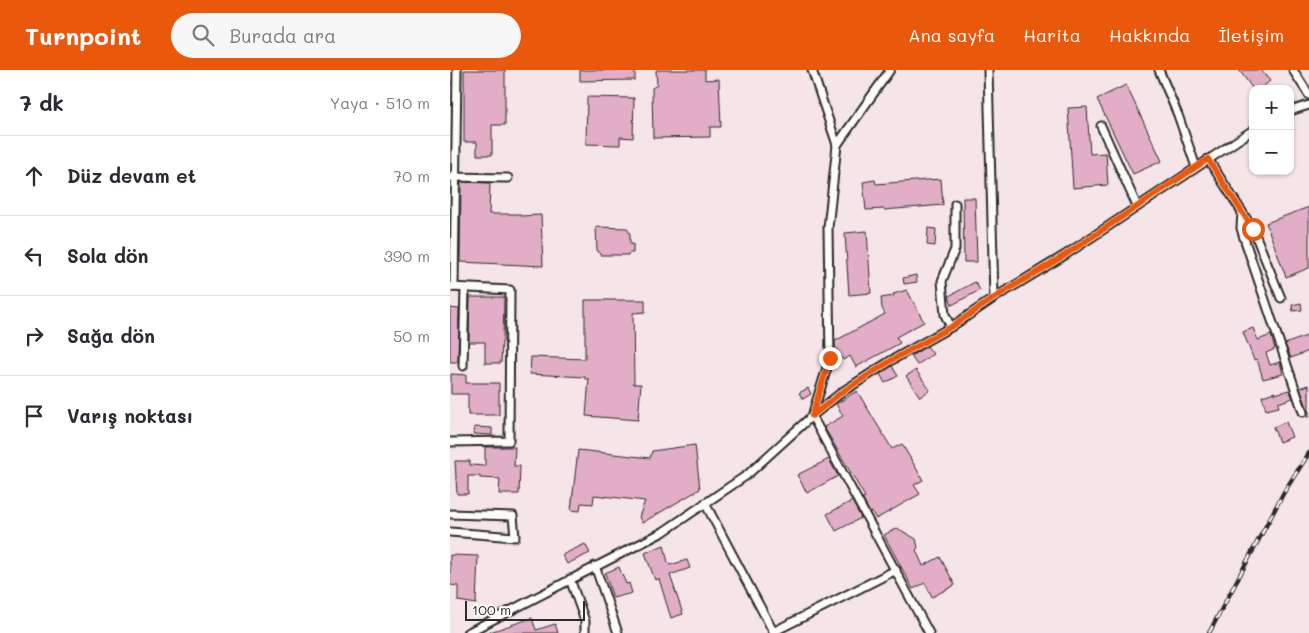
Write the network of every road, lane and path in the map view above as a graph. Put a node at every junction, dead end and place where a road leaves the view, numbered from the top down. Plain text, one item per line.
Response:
1 (457, 70) edge
2 (812, 70) edge
3 (890, 70) edge
4 (988, 70) edge
5 (1159, 70) edge
6 (1294, 70) edge
7 (1309, 95) edge
8 (1309, 106) edge
9 (1294, 110) edge
10 (1101, 126) dead end
11 (1249, 133) edge
12 (837, 145) junction
13 (1208, 159) junction
14 (1196, 167) junction
15 (453, 177) edge
16 (508, 178) dead end
17 (955, 204) dead end
18 (1137, 206) junction
19 (1242, 212) junction
20 (452, 287) edge
21 (465, 288) junction
22 (994, 298) junction
23 (1281, 298) dead end
24 (951, 327) junction
25 (463, 366) dead end
26 (1303, 412) dead end
27 (812, 416) junction
28 (450, 442) edge
29 (705, 503) junction
30 (450, 514) edge
31 (450, 532) edge
32 (595, 566) junction
33 (896, 570) junction
34 (570, 579) junction
35 (467, 633) edge
36 (585, 633) edge
37 (618, 633) edge
38 (774, 633) edge
39 (929, 633) edge

1 - 15 street
2 - 12 street
3 - 12 street
4 - 22 street
5 - 14 street
6 - 7 street
8 - 9 street
10 - 18 street
11 - 13 street
12 - 27 street
13 - 14 street
13 - 19 street
14 - 18 street
15 - 16 street
15 - 20 street
17 - 24 street
18 - 22 street
19 - 23 street
19 - 26 street
20 - 21 street
21 - 25 street
21 - 28 street
22 - 24 street
24 - 27 street
27 - 29 street
27 - 33 street
29 - 32 street
29 - 38 street
30 - 31 street
32 - 34 street
32 - 37 street
33 - 38 street
33 - 39 street
34 - 35 street
34 - 36 street

